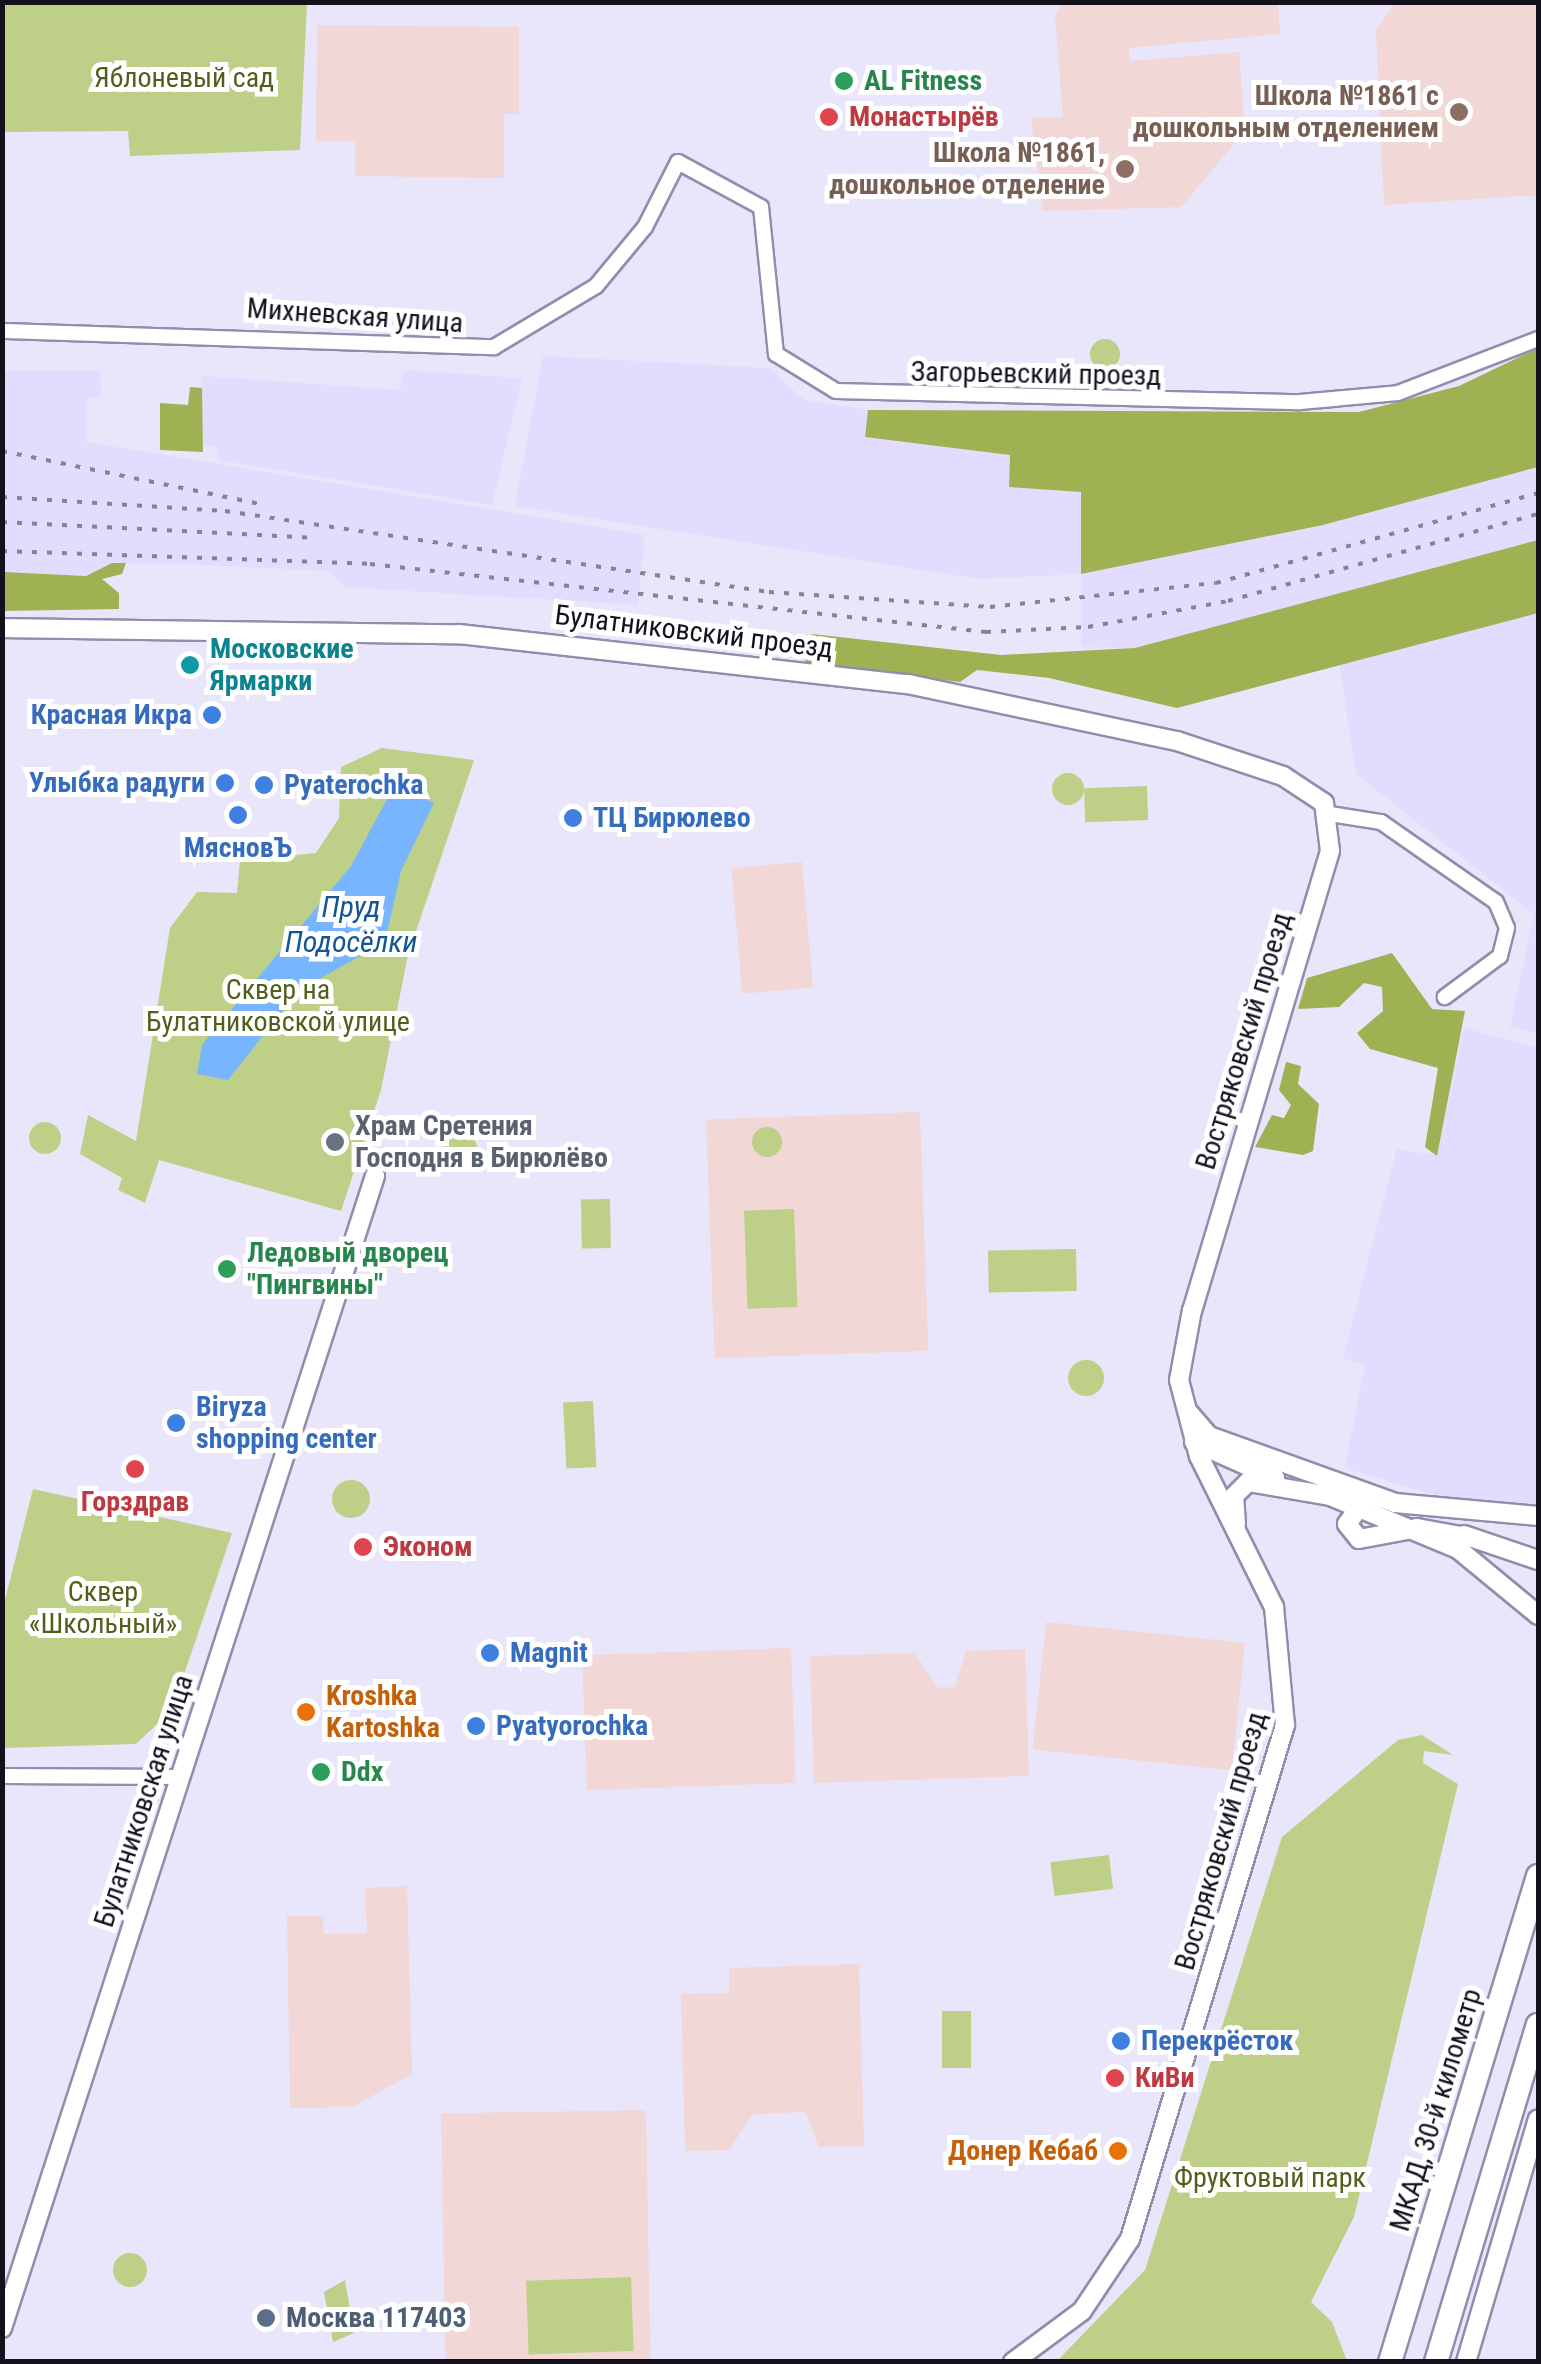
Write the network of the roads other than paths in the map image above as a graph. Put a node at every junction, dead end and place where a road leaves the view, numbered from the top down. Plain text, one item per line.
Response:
1 (678, 162) joint
2 (2, 331) edge
3 (1538, 338) edge
4 (2, 628) edge
5 (1338, 813) junction
6 (1445, 997) dead end
7 (375, 1176) dead end
8 (1182, 1405) junction
9 (1243, 1449) junction
10 (1201, 1450) junction
11 (1289, 1485) junction
12 (1365, 1501) junction
13 (1395, 1503) junction
14 (1538, 1516) edge
15 (1417, 1528) junction
16 (1237, 1534) junction
17 (1472, 1538) junction
18 (1538, 1560) edge
19 (1538, 1614) edge
20 (2, 1776) edge
21 (181, 1777) junction
22 (1538, 1876) edge
23 (1538, 2025) edge
24 (1538, 2119) edge
25 (2, 2328) edge
26 (1013, 2362) edge
27 (1390, 2362) edge
28 (1436, 2362) edge
29 (1466, 2362) edge

1 - 2 street, Михневская улица
1 - 3 street, Загорьевский проезд
4 - 5 street, Булатниковский проезд
5 - 6 street, Булатниковский проезд
5 - 8 street, Востряковский проезд
7 - 21 street, Булатниковская улица
8 - 9 street
8 - 10 street, Востряковский проезд
9 - 10 street
9 - 12 street
10 - 11 street
10 - 16 street, Востряковский проезд
11 - 12 street
11 - 16 street
12 - 13 street
12 - 15 street
12 - 15 street
13 - 14 street
13 - 17 street
15 - 17 street
15 - 19 street
16 - 26 street, Востряковский проезд
17 - 18 street
20 - 21 street
21 - 25 street, Булатниковская улица
22 - 27 highway, МКАД, 30-й километр
23 - 28 highway
24 - 29 street

